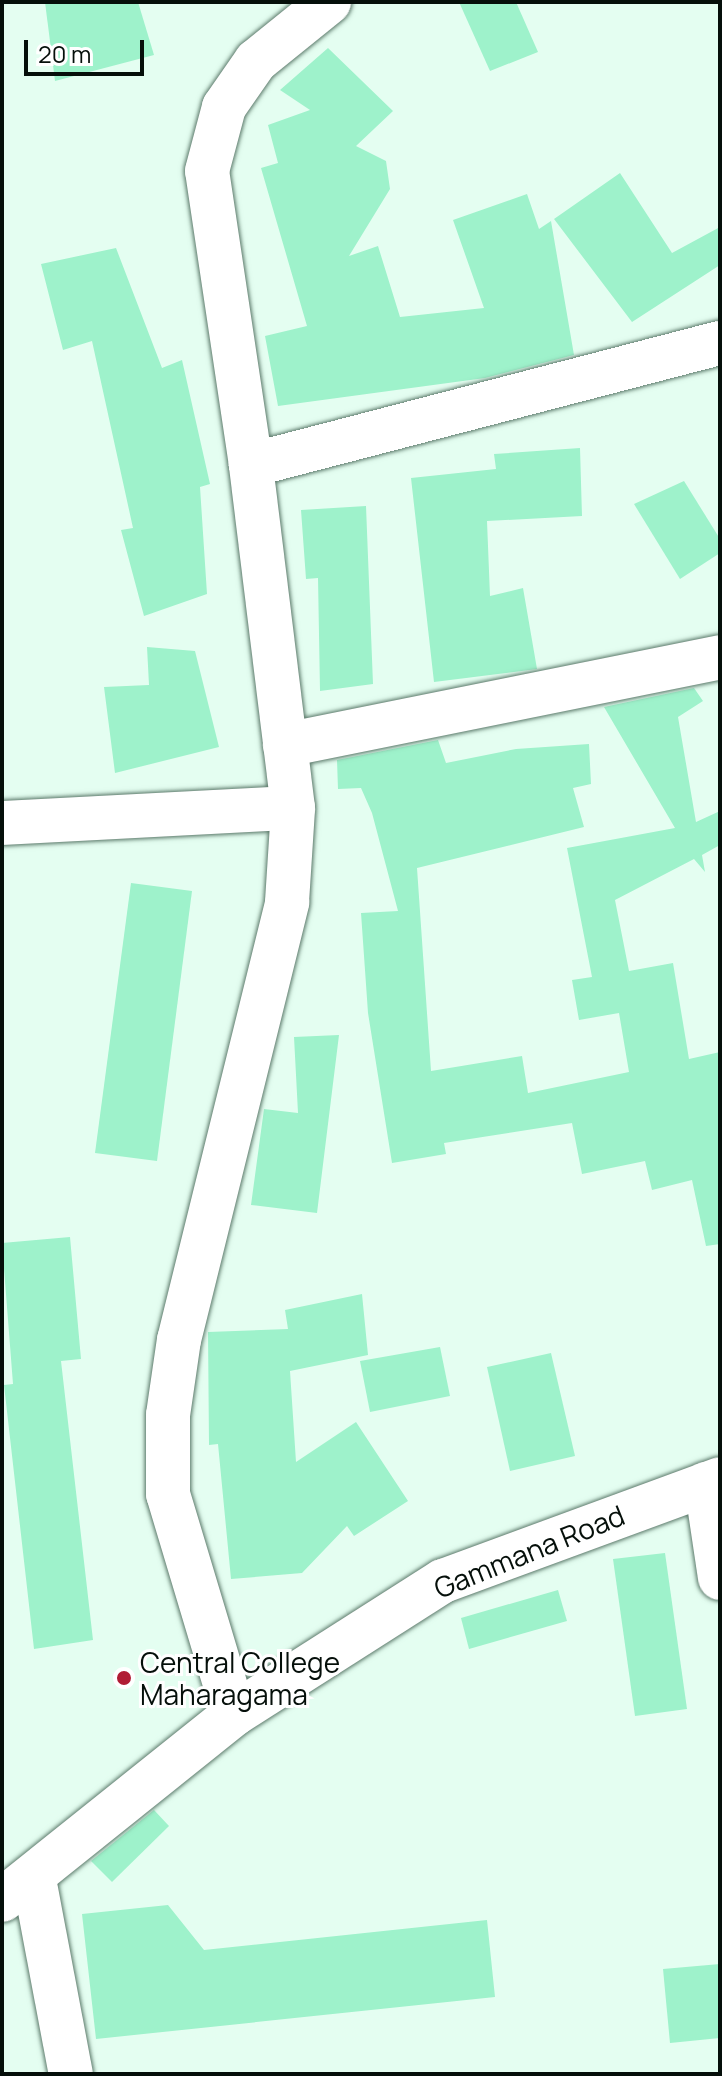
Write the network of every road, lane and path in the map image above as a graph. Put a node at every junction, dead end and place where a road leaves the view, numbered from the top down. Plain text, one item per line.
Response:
1 (329, 2) edge
2 (720, 343) edge
3 (251, 465) junction
4 (720, 657) edge
5 (285, 745) junction
6 (293, 808) junction
7 (2, 823) edge
8 (713, 1482) edge
9 (720, 1578) edge
10 (234, 1714) junction
11 (18, 1890) edge
12 (71, 2074) edge

1 - 3 street
2 - 3 street
3 - 5 street
4 - 5 street
5 - 6 street
6 - 7 street
6 - 10 street
8 - 9 street
8 - 10 street, Gammana Road
10 - 11 street, Gammana Road
11 - 12 street

